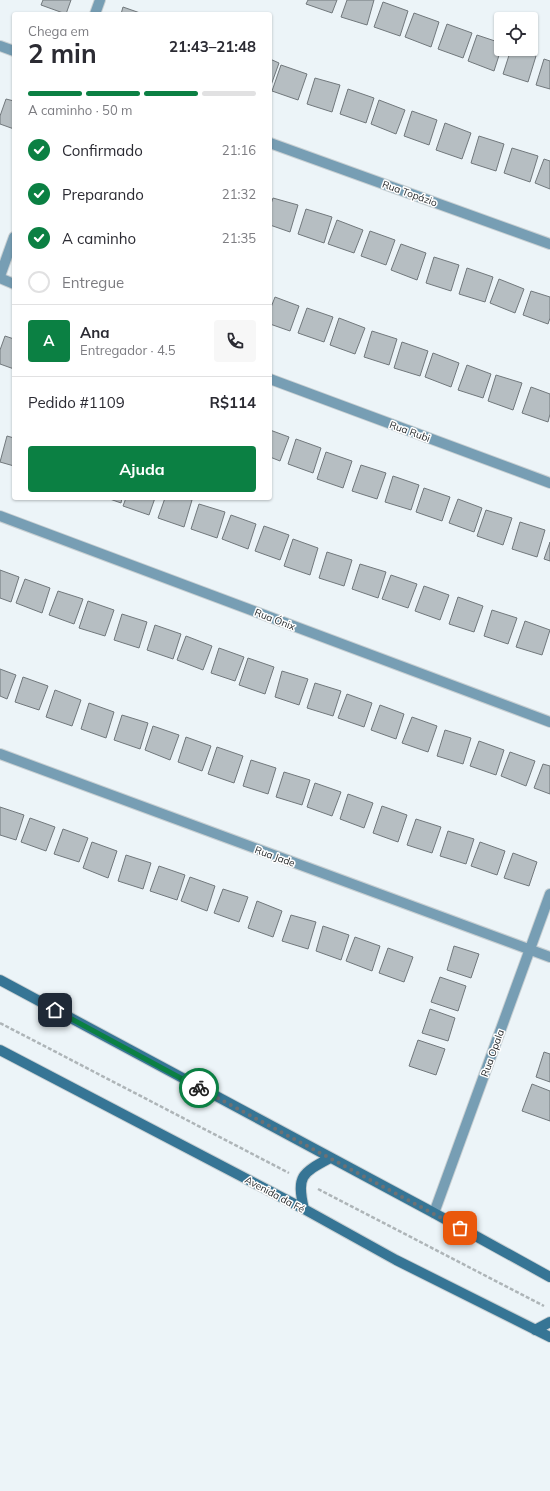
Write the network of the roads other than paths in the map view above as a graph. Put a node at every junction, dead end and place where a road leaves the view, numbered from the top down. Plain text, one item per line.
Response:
1 (100, 0) edge
2 (96, 12) edge
3 (0, 46) edge
4 (12, 50) edge
5 (272, 144) edge
6 (12, 243) edge
7 (550, 244) edge
8 (0, 277) edge
9 (12, 283) edge
10 (272, 380) edge
11 (550, 483) edge
12 (0, 516) edge
13 (550, 722) edge
14 (0, 754) edge
15 (550, 894) edge
16 (530, 950) junction
17 (550, 957) edge
18 (0, 980) edge
19 (0, 1050) edge
20 (330, 1158) junction
21 (304, 1209) junction
22 (434, 1213) junction
23 (550, 1277) edge
24 (550, 1322) edge
25 (535, 1330) junction
26 (550, 1337) edge

1 - 2 street
3 - 4 street
5 - 7 street, Rua Topázio
6 - 8 street
8 - 9 street
10 - 11 street, Rua Rubi
12 - 13 street, Rua Ónix
14 - 16 street, Rua Jade
15 - 16 street, Rua Opala
16 - 17 street, Rua Jade
16 - 22 street, Rua Opala
18 - 20 main road
19 - 21 main road, Avenida da Fé
20 - 21 main road
20 - 22 main road
21 - 25 main road, Avenida da Fé
22 - 23 main road
24 - 25 main road
25 - 26 main road, Avenida da Fé

